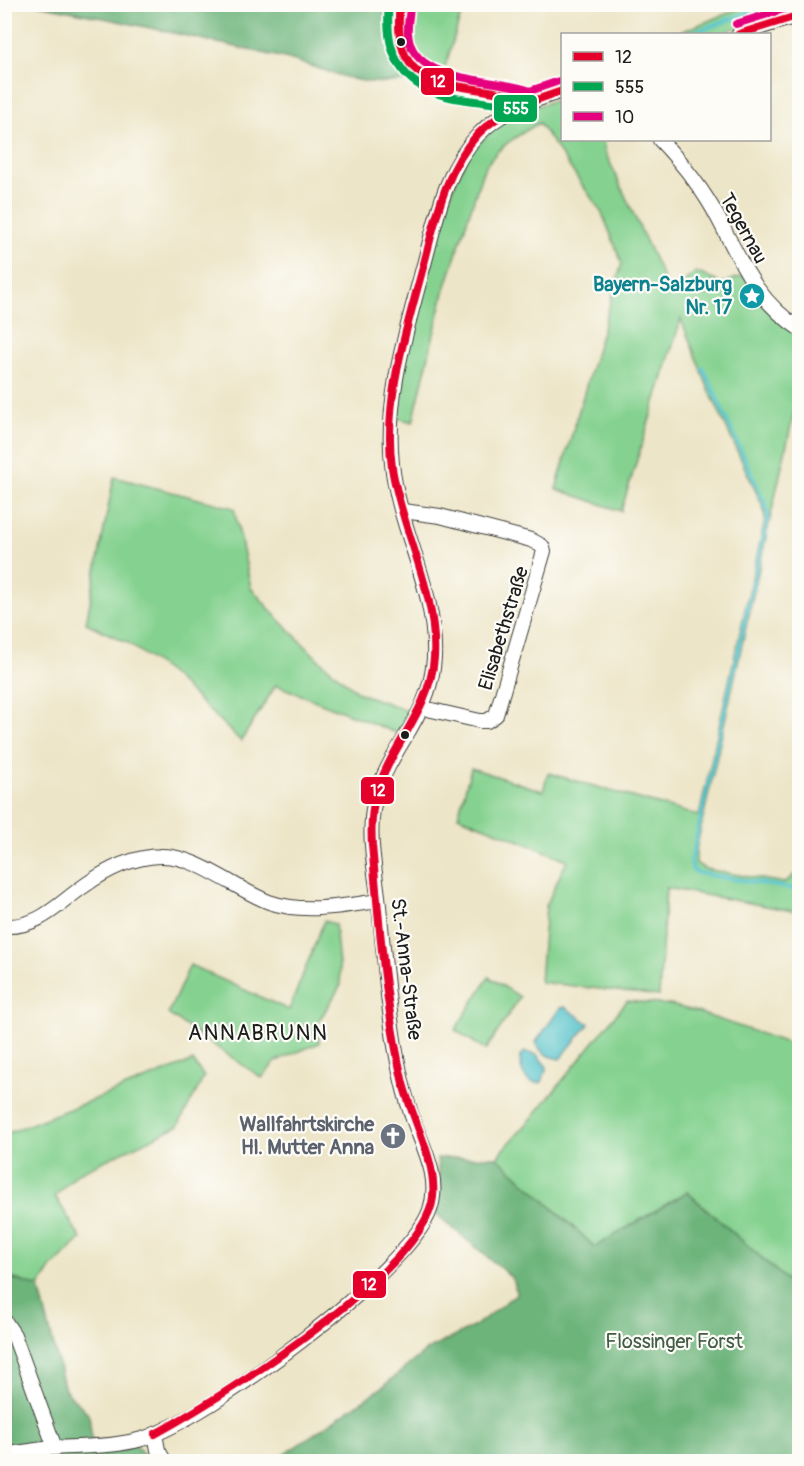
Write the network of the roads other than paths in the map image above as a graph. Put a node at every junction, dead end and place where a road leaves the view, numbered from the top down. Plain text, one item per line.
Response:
1 (400, 4) edge
2 (800, 15) edge
3 (742, 33) edge
4 (561, 91) edge
5 (530, 102) junction
6 (661, 141) edge
7 (800, 329) edge
8 (403, 511) junction
9 (423, 708) junction
10 (378, 901) junction
11 (4, 926) edge
12 (4, 1320) edge
13 (155, 1434) junction
14 (55, 1448) junction
15 (4, 1455) edge
16 (165, 1461) edge

1 - 5 street
2 - 3 street
4 - 5 street
5 - 8 street, St.-Anna-Straße
6 - 7 street, Tegernau
8 - 9 street, St.-Anna-Straße
8 - 9 street, Elisabethstraße
9 - 10 street, St.-Anna-Straße
10 - 11 street
10 - 13 street, St.-Anna-Straße
12 - 14 street
13 - 14 street, St.-Anna-Straße
13 - 16 street
14 - 15 street, St.-Anna-Straße

